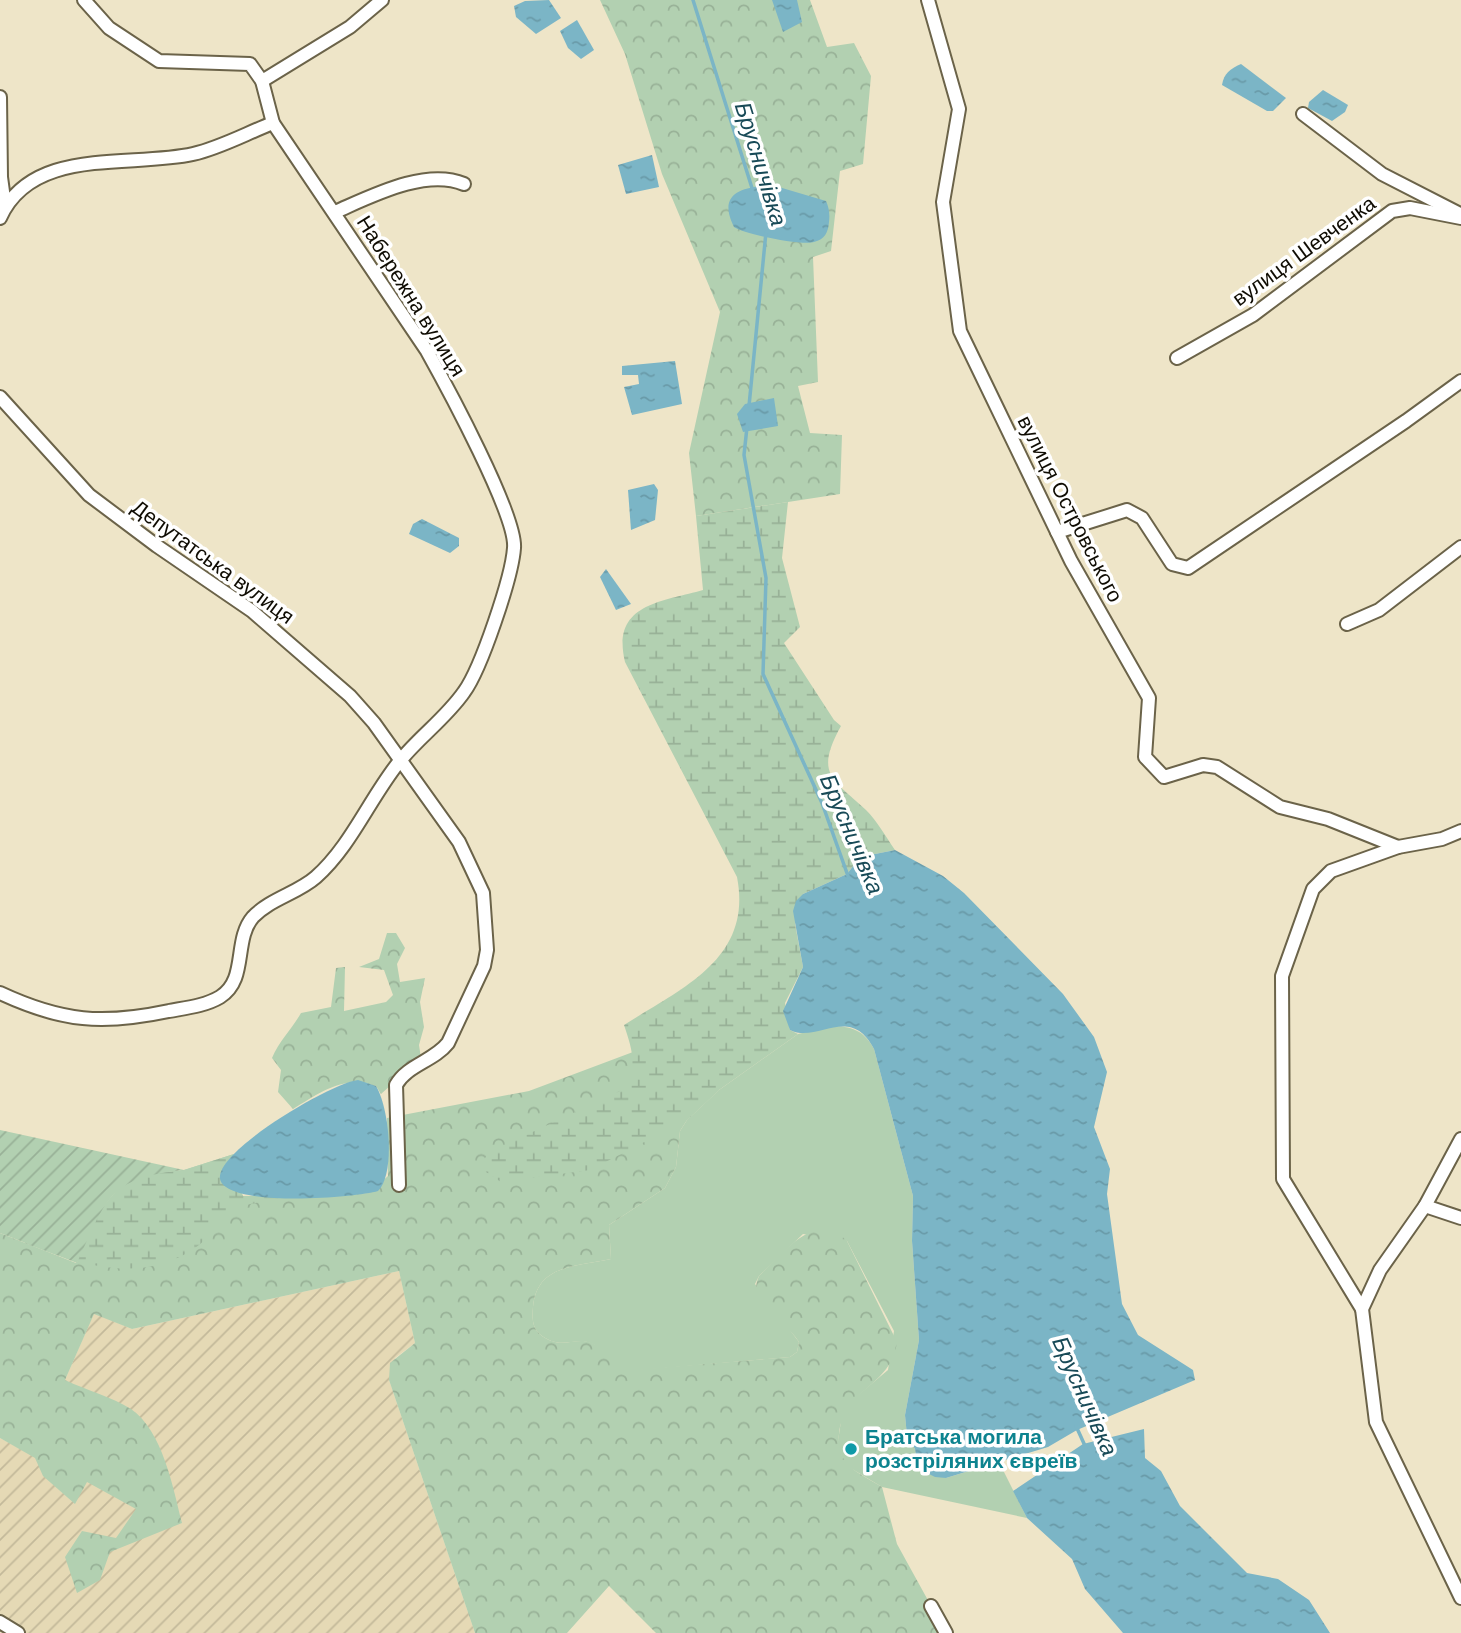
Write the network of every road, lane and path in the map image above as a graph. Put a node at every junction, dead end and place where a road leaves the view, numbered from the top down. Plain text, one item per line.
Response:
1 (84, 0) edge
2 (382, 0) edge
3 (929, 0) edge
4 (262, 81) junction
5 (0, 97) edge
6 (1303, 114) dead end
7 (273, 123) junction
8 (464, 184) dead end
9 (3, 212) edge
10 (335, 212) junction
11 (1461, 216) edge
12 (1177, 358) dead end
13 (1461, 381) edge
14 (0, 397) edge
15 (1057, 532) junction
16 (1461, 547) edge
17 (1348, 624) dead end
18 (400, 761) junction
19 (1461, 831) edge
20 (1398, 847) junction
21 (0, 993) edge
22 (1461, 1139) edge
23 (399, 1185) dead end
24 (1425, 1206) junction
25 (1461, 1218) edge
26 (1362, 1308) junction
27 (1461, 1598) edge
28 (931, 1606) dead end
29 (0, 1622) edge
30 (13, 1632) edge
31 (946, 1633) edge

1 - 4 street
2 - 4 street
3 - 15 street, вулиця Островського
4 - 7 street
5 - 9 street
6 - 11 street
7 - 9 street
7 - 10 street, Набережна вулиця
8 - 10 street
10 - 18 street, Набережна вулиця
11 - 12 street, вулиця Шевченка
13 - 15 street
14 - 18 street, Депутатська вулиця
15 - 20 street, вулиця Островського
16 - 17 street
18 - 21 street
18 - 23 street, Депутатська вулиця
19 - 20 street
20 - 26 street
22 - 24 street
24 - 25 street
24 - 26 street
26 - 27 street
28 - 31 street
29 - 30 street

